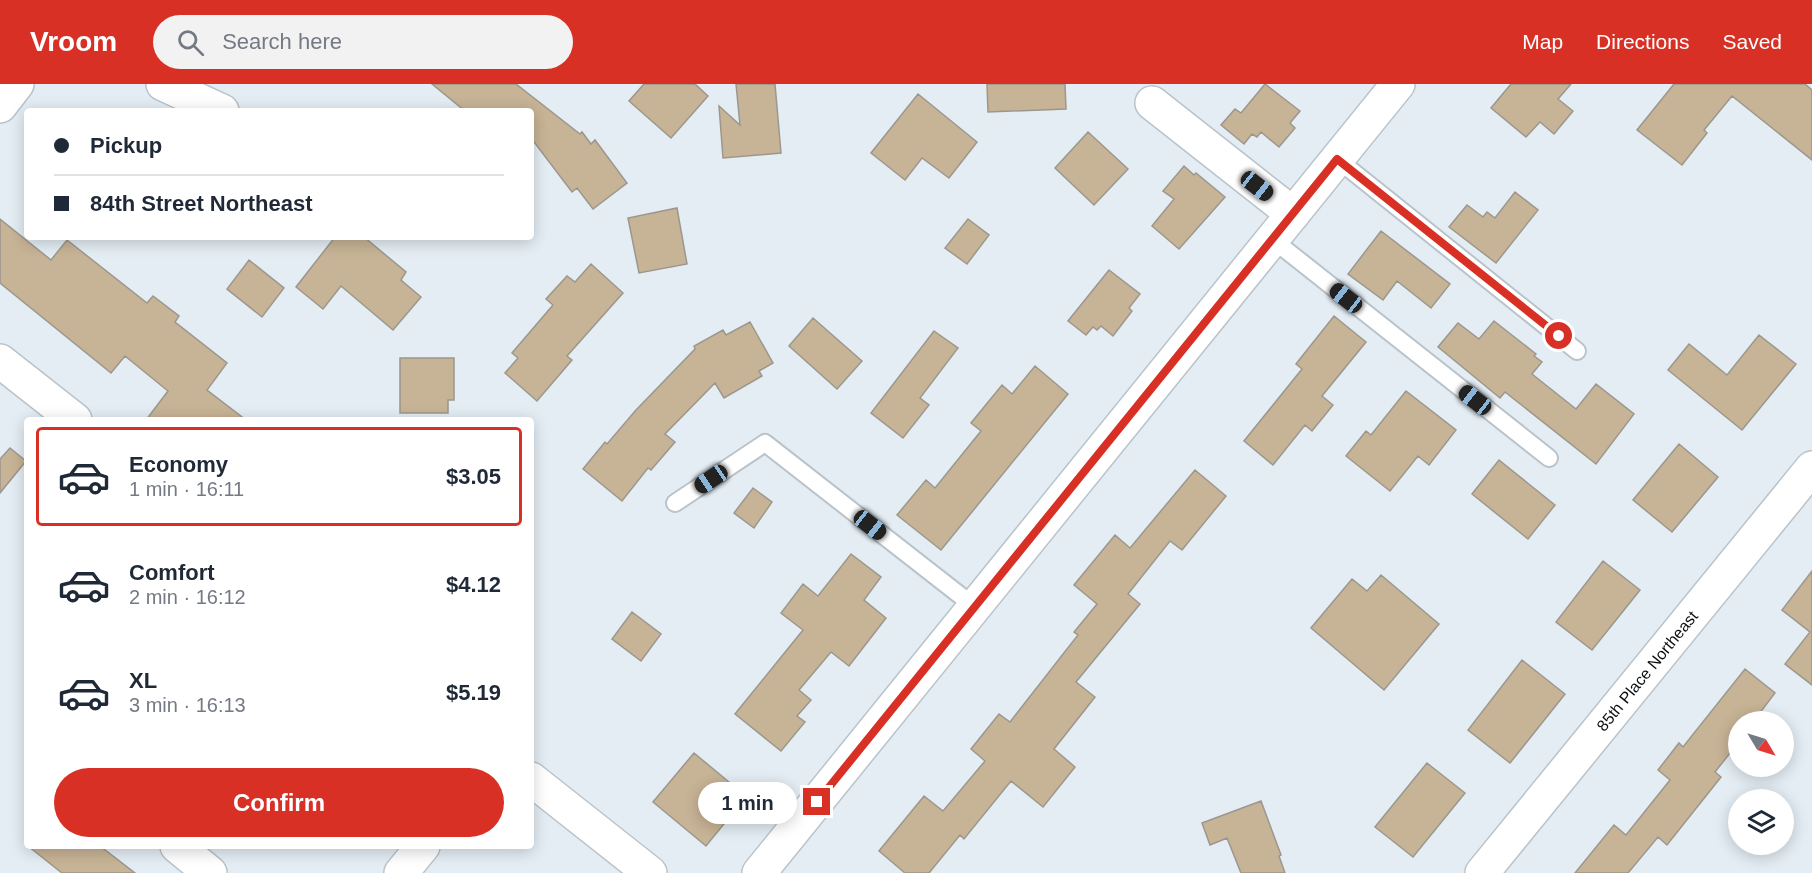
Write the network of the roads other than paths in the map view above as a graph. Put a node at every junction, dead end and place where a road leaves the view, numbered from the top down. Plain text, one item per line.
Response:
1 (17, 84) edge
2 (163, 84) edge
3 (1397, 84) edge
4 (1152, 103) dead end
5 (0, 106) edge
6 (215, 108) edge
7 (1337, 159) junction
8 (1293, 214) junction
9 (1272, 239) junction
10 (1577, 351) dead end
11 (0, 361) edge
12 (71, 417) edge
13 (1549, 458) dead end
14 (1812, 468) edge
15 (675, 503) dead end
16 (975, 607) junction
17 (534, 781) edge
18 (181, 849) edge
19 (421, 849) edge
20 (210, 873) edge
21 (401, 873) edge
22 (650, 873) edge
23 (759, 873) edge
24 (1482, 873) edge

1 - 5 street
2 - 6 street
3 - 7 street
4 - 8 street
7 - 8 street
7 - 10 lane
8 - 9 street
9 - 13 lane
9 - 16 street
11 - 12 street
14 - 24 street, 85th Place Northeast
15 - 16 lane
16 - 23 street
17 - 22 street
18 - 20 street
19 - 21 street

